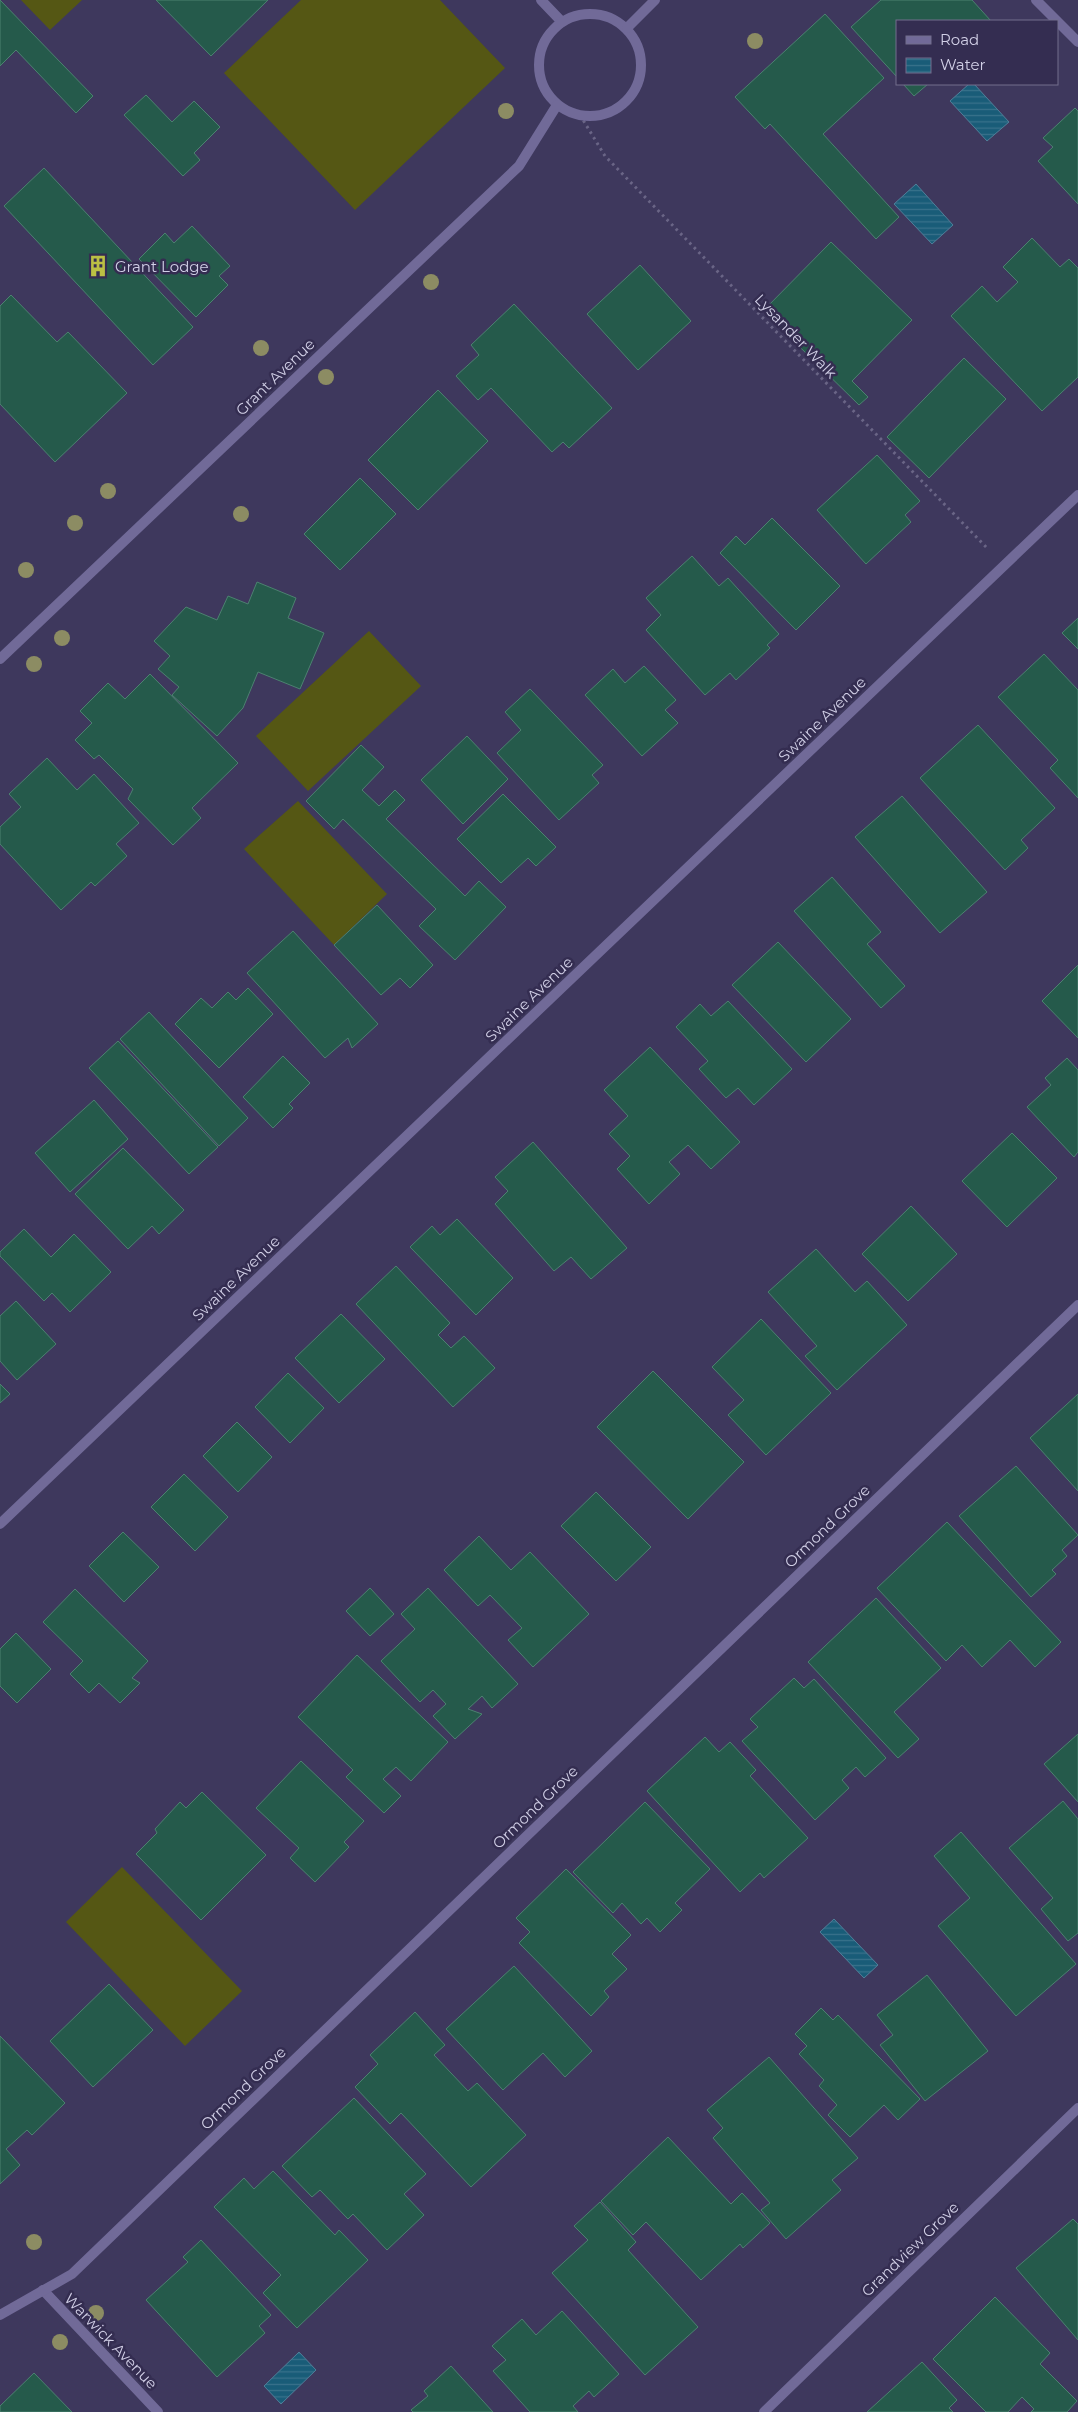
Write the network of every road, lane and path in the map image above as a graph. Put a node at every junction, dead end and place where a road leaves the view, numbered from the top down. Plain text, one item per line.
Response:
1 (541, 0) edge
2 (655, 0) edge
3 (1036, 0) edge
4 (1056, 20) edge
5 (562, 22) junction
6 (1058, 22) edge
7 (627, 28) junction
8 (1078, 42) edge
9 (557, 105) junction
10 (580, 115) junction
11 (1078, 495) edge
12 (1004, 565) junction
13 (0, 659) edge
14 (1078, 1305) edge
15 (0, 1524) edge
16 (1078, 2108) edge
17 (42, 2290) junction
18 (0, 2315) edge
19 (158, 2412) edge
20 (764, 2412) edge

1 - 5 street
2 - 7 street
3 - 4 street
5 - 7 street
5 - 9 street
6 - 8 street
7 - 10 street
9 - 10 street
9 - 13 street, Grant Avenue
10 - 12 path, Lysander Walk
11 - 12 street, Swaine Avenue
12 - 15 street, Swaine Avenue
14 - 17 street, Ormond Grove
16 - 20 street, Grandview Grove
17 - 18 street, Ormond Grove
17 - 19 street, Warwick Avenue

